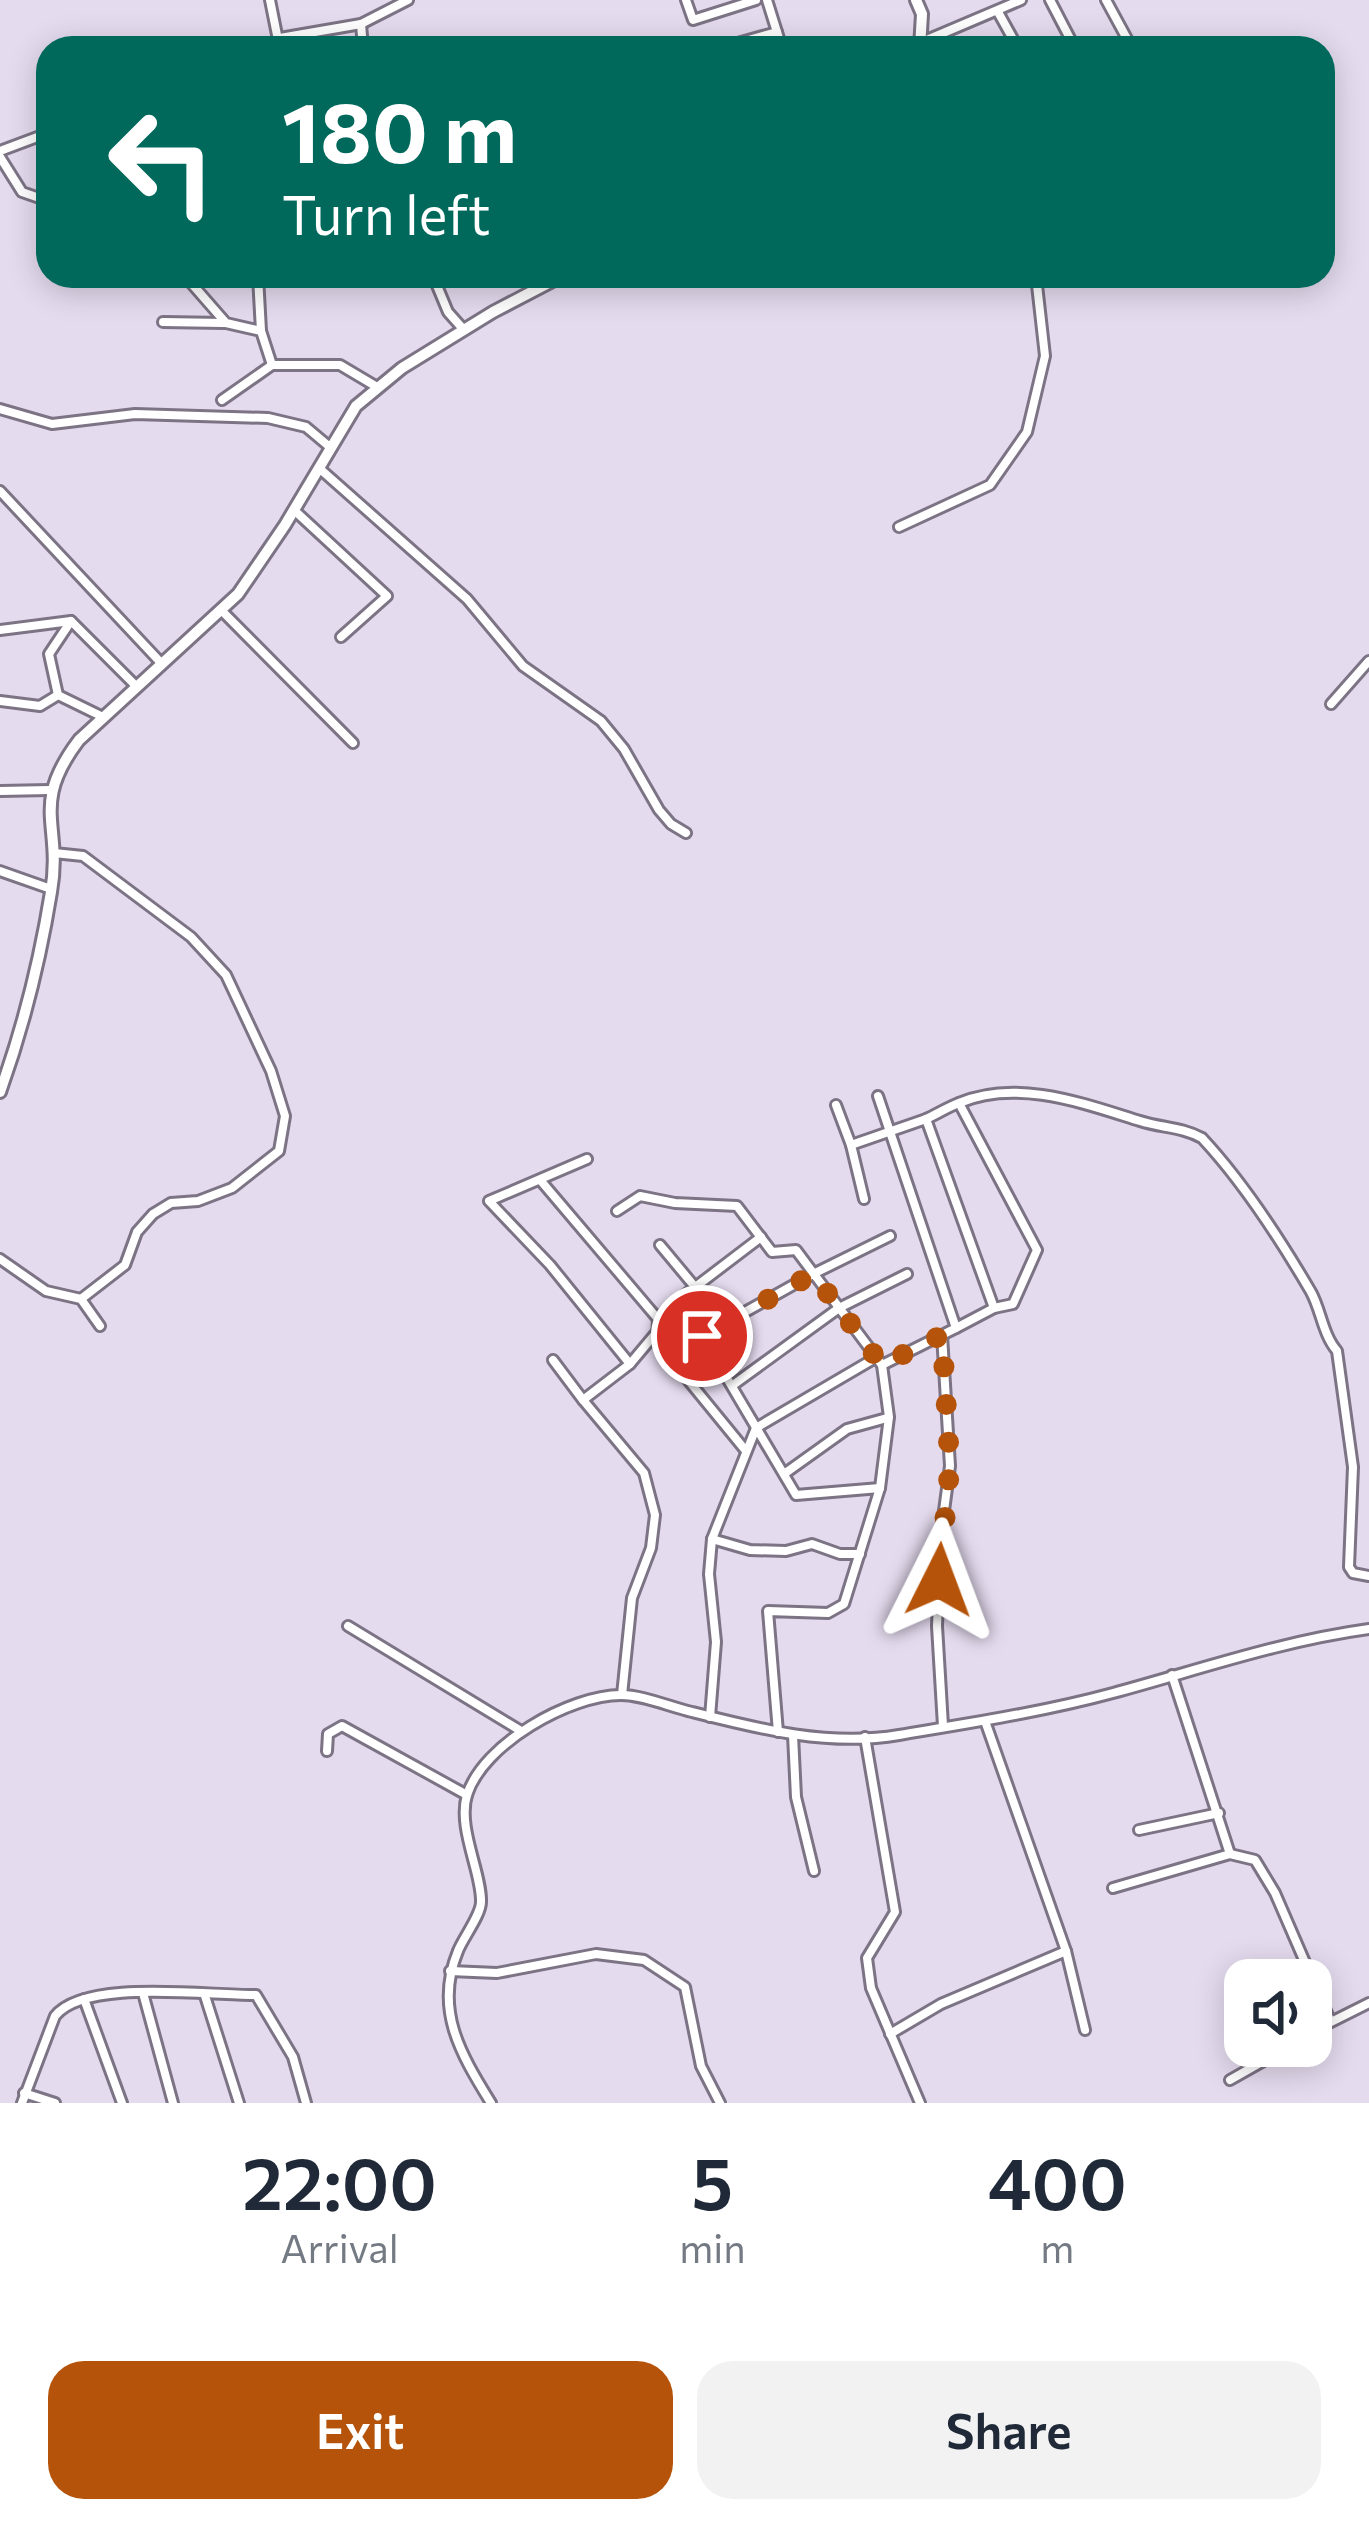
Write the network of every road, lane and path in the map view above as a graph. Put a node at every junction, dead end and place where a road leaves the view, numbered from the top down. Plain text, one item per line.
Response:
1 (271, 0) edge
2 (408, 0) edge
3 (686, 0) edge
4 (756, 0) edge
5 (766, 0) edge
6 (916, 0) edge
7 (1021, 0) edge
8 (1050, 0) edge
9 (1106, 0) edge
10 (998, 12) junction
11 (361, 24) junction
12 (777, 32) junction
13 (275, 36) edge
14 (310, 36) edge
15 (362, 36) edge
16 (763, 36) edge
17 (778, 36) edge
18 (921, 36) edge
19 (942, 36) edge
20 (1011, 36) edge
21 (1069, 36) edge
22 (1126, 36) edge
23 (36, 139) edge
24 (0, 154) edge
25 (36, 197) edge
26 (195, 288) edge
27 (259, 288) edge
28 (439, 288) edge
29 (540, 288) edge
30 (1037, 288) edge
31 (163, 322) dead end
32 (226, 323) junction
33 (464, 330) junction
34 (261, 331) junction
35 (272, 365) junction
36 (377, 387) junction
37 (222, 400) dead end
38 (0, 409) edge
39 (332, 448) junction
40 (320, 468) junction
41 (0, 491) edge
42 (294, 510) junction
43 (899, 527) dead end
44 (223, 612) junction
45 (71, 621) junction
46 (0, 630) edge
47 (341, 637) dead end
48 (1369, 662) edge
49 (162, 664) junction
50 (137, 686) junction
51 (58, 695) junction
52 (0, 701) edge
53 (1331, 704) dead end
54 (103, 717) junction
55 (353, 742) dead end
56 (50, 790) junction
57 (0, 791) edge
58 (686, 833) dead end
59 (52, 853) junction
60 (0, 872) edge
61 (52, 890) junction
62 (0, 1092) edge
63 (878, 1096) dead end
64 (959, 1103) junction
65 (836, 1105) dead end
66 (926, 1119) junction
67 (890, 1131) junction
68 (850, 1145) junction
69 (587, 1159) dead end
70 (541, 1180) junction
71 (864, 1199) dead end
72 (617, 1211) dead end
73 (890, 1236) dead end
74 (760, 1237) junction
75 (660, 1245) dead end
76 (0, 1259) edge
77 (813, 1274) junction
78 (907, 1274) dead end
79 (695, 1287) junction
80 (81, 1299) junction
81 (673, 1304) junction
82 (838, 1308) junction
83 (994, 1308) junction
84 (658, 1319) junction
85 (100, 1326) dead end
86 (956, 1328) junction
87 (658, 1331) junction
88 (942, 1335) junction
89 (702, 1336) junction
90 (553, 1360) dead end
91 (880, 1361) junction
92 (630, 1364) junction
93 (734, 1385) junction
94 (583, 1400) junction
95 (889, 1418) junction
96 (756, 1428) junction
97 (746, 1451) junction
98 (784, 1474) junction
99 (880, 1488) junction
100 (712, 1539) junction
101 (860, 1554) junction
102 (1369, 1576) edge
103 (348, 1626) dead end
104 (1369, 1629) edge
105 (1172, 1675) junction
106 (622, 1695) junction
107 (710, 1717) junction
108 (985, 1721) junction
109 (943, 1726) junction
110 (521, 1731) junction
111 (778, 1732) junction
112 (793, 1735) junction
113 (865, 1737) junction
114 (326, 1751) dead end
115 (466, 1795) junction
116 (1219, 1813) junction
117 (1139, 1831) dead end
118 (1230, 1854) junction
119 (814, 1871) dead end
120 (1113, 1888) dead end
121 (1066, 1951) junction
122 (1304, 1959) edge
123 (450, 1971) junction
124 (143, 1993) junction
125 (205, 1996) junction
126 (84, 1999) junction
127 (1369, 2003) edge
128 (1332, 2019) edge
129 (1085, 2030) dead end
130 (890, 2034) junction
131 (1253, 2067) edge
132 (1230, 2080) dead end
133 (23, 2098) edge
134 (55, 2103) edge
135 (122, 2103) edge
136 (173, 2103) edge
137 (239, 2103) edge
138 (306, 2103) edge
139 (491, 2103) edge
140 (720, 2103) edge
141 (920, 2103) edge

1 - 13 street
2 - 11 street
3 - 4 street
5 - 12 street
6 - 18 main road
7 - 10 street
8 - 21 street
9 - 22 street
10 - 19 street
10 - 20 street
11 - 14 street
11 - 15 street
12 - 16 street
12 - 17 street
23 - 24 street
24 - 25 street
26 - 32 street
27 - 34 street
28 - 33 street
29 - 33 main road
30 - 43 street
31 - 32 street
32 - 34 street
33 - 36 main road
34 - 35 street
35 - 36 street
35 - 37 street
36 - 39 main road
38 - 39 street
39 - 40 main road
40 - 42 main road
40 - 58 street
41 - 49 street
42 - 44 main road
42 - 47 street
44 - 49 main road
44 - 55 street
45 - 46 street
45 - 50 street
45 - 51 street
48 - 53 street
49 - 50 main road
50 - 54 main road
51 - 52 street
51 - 54 street
54 - 56 main road
56 - 57 street
56 - 59 main road
59 - 61 main road
59 - 80 street
60 - 61 street
61 - 62 main road
63 - 67 street
64 - 66 street
64 - 83 street
64 - 102 street
65 - 68 street
66 - 67 street
66 - 83 street
67 - 68 street
67 - 86 street
68 - 71 street
69 - 70 street
70 - 84 street
70 - 92 street
72 - 74 street
73 - 77 street
74 - 77 street
74 - 79 street
75 - 79 street
76 - 80 street
77 - 82 street
77 - 89 street
78 - 82 street
79 - 81 street
80 - 85 street
81 - 84 street
81 - 89 street
82 - 91 street
82 - 93 street
83 - 86 street
84 - 87 street
86 - 88 street
87 - 92 street
87 - 97 street
88 - 91 street
88 - 109 street
89 - 93 street
90 - 94 street
91 - 95 street
91 - 96 street
92 - 94 street
93 - 96 street
94 - 106 street
95 - 98 street
95 - 99 street
96 - 97 street
96 - 98 street
97 - 100 street
98 - 99 street
99 - 101 street
100 - 101 street
100 - 107 street
101 - 111 street
103 - 110 street
104 - 105 street
105 - 108 street
105 - 116 street
106 - 107 street
106 - 110 street
107 - 111 street
108 - 109 street
108 - 121 street
109 - 113 street
110 - 115 street
111 - 112 street
112 - 113 street
112 - 119 street
113 - 130 street
114 - 115 street
115 - 123 street
116 - 117 street
116 - 118 street
118 - 120 street
118 - 122 street
121 - 129 street
121 - 130 street
123 - 139 street
123 - 140 street
124 - 125 street
124 - 126 street
124 - 136 street
125 - 137 street
125 - 138 street
126 - 133 street
126 - 135 street
127 - 128 street
130 - 141 street
131 - 132 street
133 - 134 street

